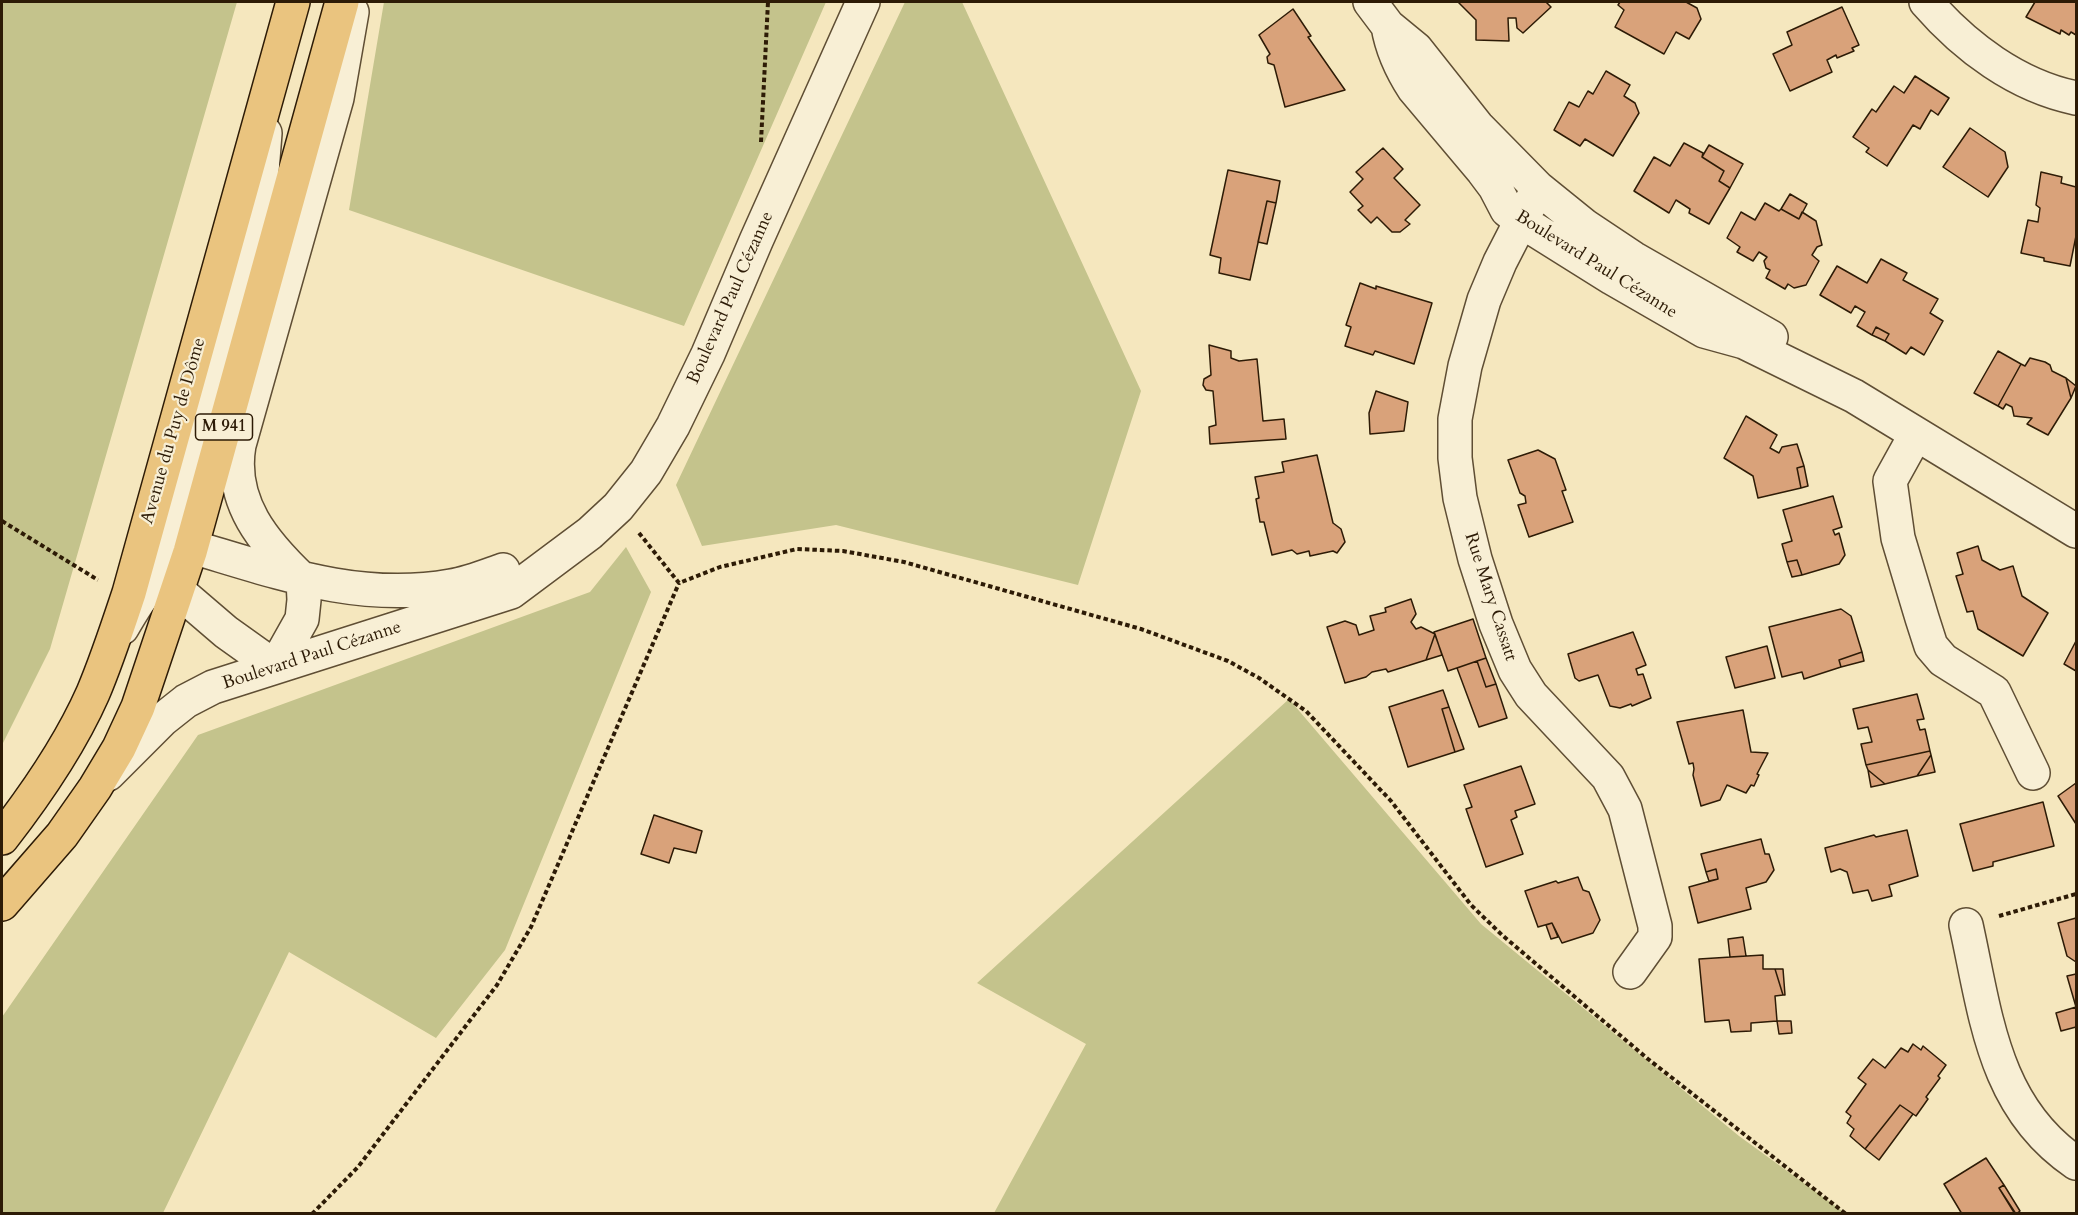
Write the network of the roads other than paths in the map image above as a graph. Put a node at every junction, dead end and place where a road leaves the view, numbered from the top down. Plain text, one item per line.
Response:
1 (293, 2) edge
2 (342, 2) edge
3 (353, 2) edge
4 (863, 2) edge
5 (1926, 2) edge
6 (1379, 14) edge
7 (2076, 98) edge
8 (267, 99) junction
9 (1538, 188) junction
10 (1521, 221) junction
11 (1854, 396) junction
12 (1916, 434) junction
13 (2028, 502) junction
14 (2076, 510) edge
15 (2076, 531) edge
16 (552, 561) junction
17 (183, 565) junction
18 (303, 580) junction
19 (111, 648) junction
20 (275, 667) junction
21 (2033, 774) dead end
22 (95, 788) junction
23 (2, 838) edge
24 (2, 904) edge
25 (1966, 925) road end
26 (1630, 972) dead end
27 (2076, 1163) edge

1 - 8 main road, Avenue du Puy de Dôme / M 941
2 - 17 main road, M 941
3 - 18 street
4 - 16 street, Boulevard Paul Cézanne
5 - 7 street
6 - 9 street, Boulevard Paul Cézanne
6 - 10 street, Boulevard Paul Cézanne
8 - 17 street
8 - 19 main road, Avenue du Puy de Dôme / M 941
9 - 10 street, Rue Mary Cassatt
9 - 11 street, Boulevard Paul Cézanne
10 - 11 street, Boulevard Paul Cézanne
10 - 26 street, Rue Mary Cassatt
11 - 12 street, Boulevard Paul Cézanne
12 - 13 street, Boulevard Paul Cézanne
12 - 21 street
13 - 14 street, Boulevard Paul Cézanne
13 - 15 street, Boulevard Paul Cézanne
16 - 18 street, Boulevard Paul Cézanne
16 - 20 street, Boulevard Paul Cézanne
17 - 18 street, Boulevard Paul Cézanne
17 - 19 street
17 - 20 street
17 - 22 main road, M 941
18 - 20 street
19 - 23 main road, Avenue du Puy de Dôme / M 941
20 - 22 street, Boulevard Paul Cézanne
22 - 24 main road, M 941
25 - 27 street

